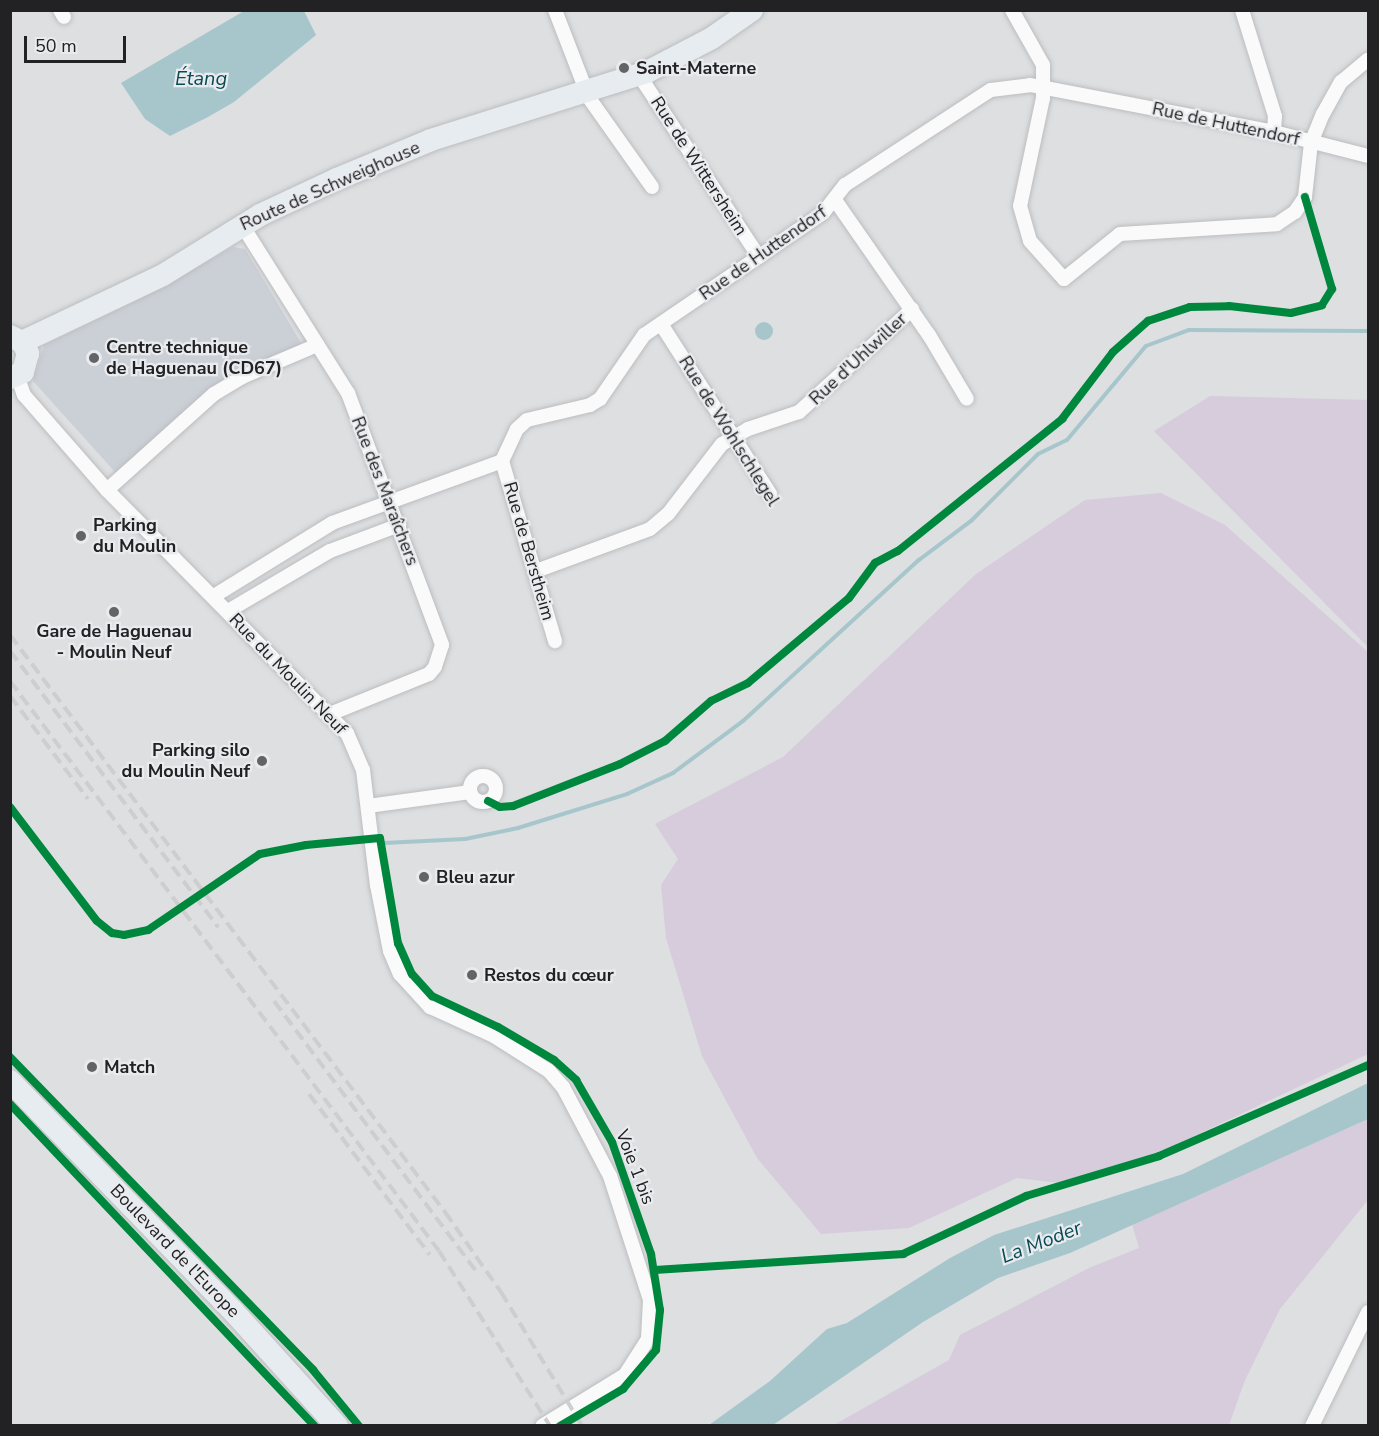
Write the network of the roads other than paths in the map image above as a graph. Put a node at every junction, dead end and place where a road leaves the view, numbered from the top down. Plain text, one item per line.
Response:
1 (555, 10) edge
2 (752, 10) edge
3 (1012, 10) edge
4 (1242, 10) edge
5 (1368, 59) edge
6 (639, 75) junction
7 (1044, 88) junction
8 (587, 93) junction
9 (1274, 132) junction
10 (1311, 142) junction
11 (1368, 156) edge
12 (652, 187) dead end
13 (836, 200) junction
14 (242, 225) junction
15 (759, 257) junction
16 (912, 309) junction
17 (661, 324) junction
18 (16, 339) edge
19 (317, 345) junction
20 (14, 376) edge
21 (967, 399) dead end
22 (734, 436) junction
23 (502, 460) junction
24 (107, 490) junction
25 (770, 494) dead end
26 (392, 502) junction
27 (399, 525) junction
28 (304, 538) junction
29 (315, 559) junction
30 (536, 571) junction
31 (214, 596) junction
32 (228, 611) junction
33 (555, 641) dead end
34 (330, 714) junction
35 (470, 792) dead end
36 (368, 806) junction
37 (10, 1081) edge
38 (1368, 1312) edge
39 (337, 1425) edge
40 (542, 1425) edge
41 (1312, 1425) edge

1 - 8 street
2 - 6 main road, Route de Schweighouse
3 - 7 street
4 - 9 street
5 - 10 street
6 - 8 main road, Route de Schweighouse
6 - 15 street, Rue de Wittersheim
7 - 9 street, Rue de Huttendorf
7 - 10 street
7 - 13 street, Rue de Huttendorf
8 - 12 street
8 - 14 main road, Route de Schweighouse
9 - 10 street, Rue de Huttendorf
10 - 11 street, Rue de Huttendorf
13 - 15 street, Rue de Huttendorf
13 - 16 street
14 - 18 main road, Route de Schweighouse
14 - 19 street, Rue des Maraîchers
15 - 17 street, Rue de Huttendorf
16 - 21 street
16 - 22 street, Rue d'Uhlwiller
17 - 22 street, Rue de Wohlschlegel
17 - 23 street, Rue de Huttendorf
18 - 20 main road
19 - 24 street
19 - 26 street, Rue des Maraîchers
20 - 24 street, Rue du Moulin Neuf
22 - 25 street, Rue de Wohlschlegel
22 - 30 street, Rue d'Uhlwiller
23 - 26 street
23 - 30 street, Rue de Berstheim
24 - 31 street, Rue du Moulin Neuf
26 - 27 street, Rue des Maraîchers
26 - 28 street
27 - 29 street
27 - 34 street, Rue des Maraîchers
28 - 29 street
28 - 31 street
29 - 32 street
30 - 33 street, Rue de Berstheim
31 - 32 street, Rue du Moulin Neuf
32 - 34 street, Rue du Moulin Neuf
34 - 36 street, Rue du Moulin Neuf
35 - 36 street
36 - 40 street, Rue du Moulin Neuf
37 - 39 main road, Boulevard de l'Europe
38 - 41 street

